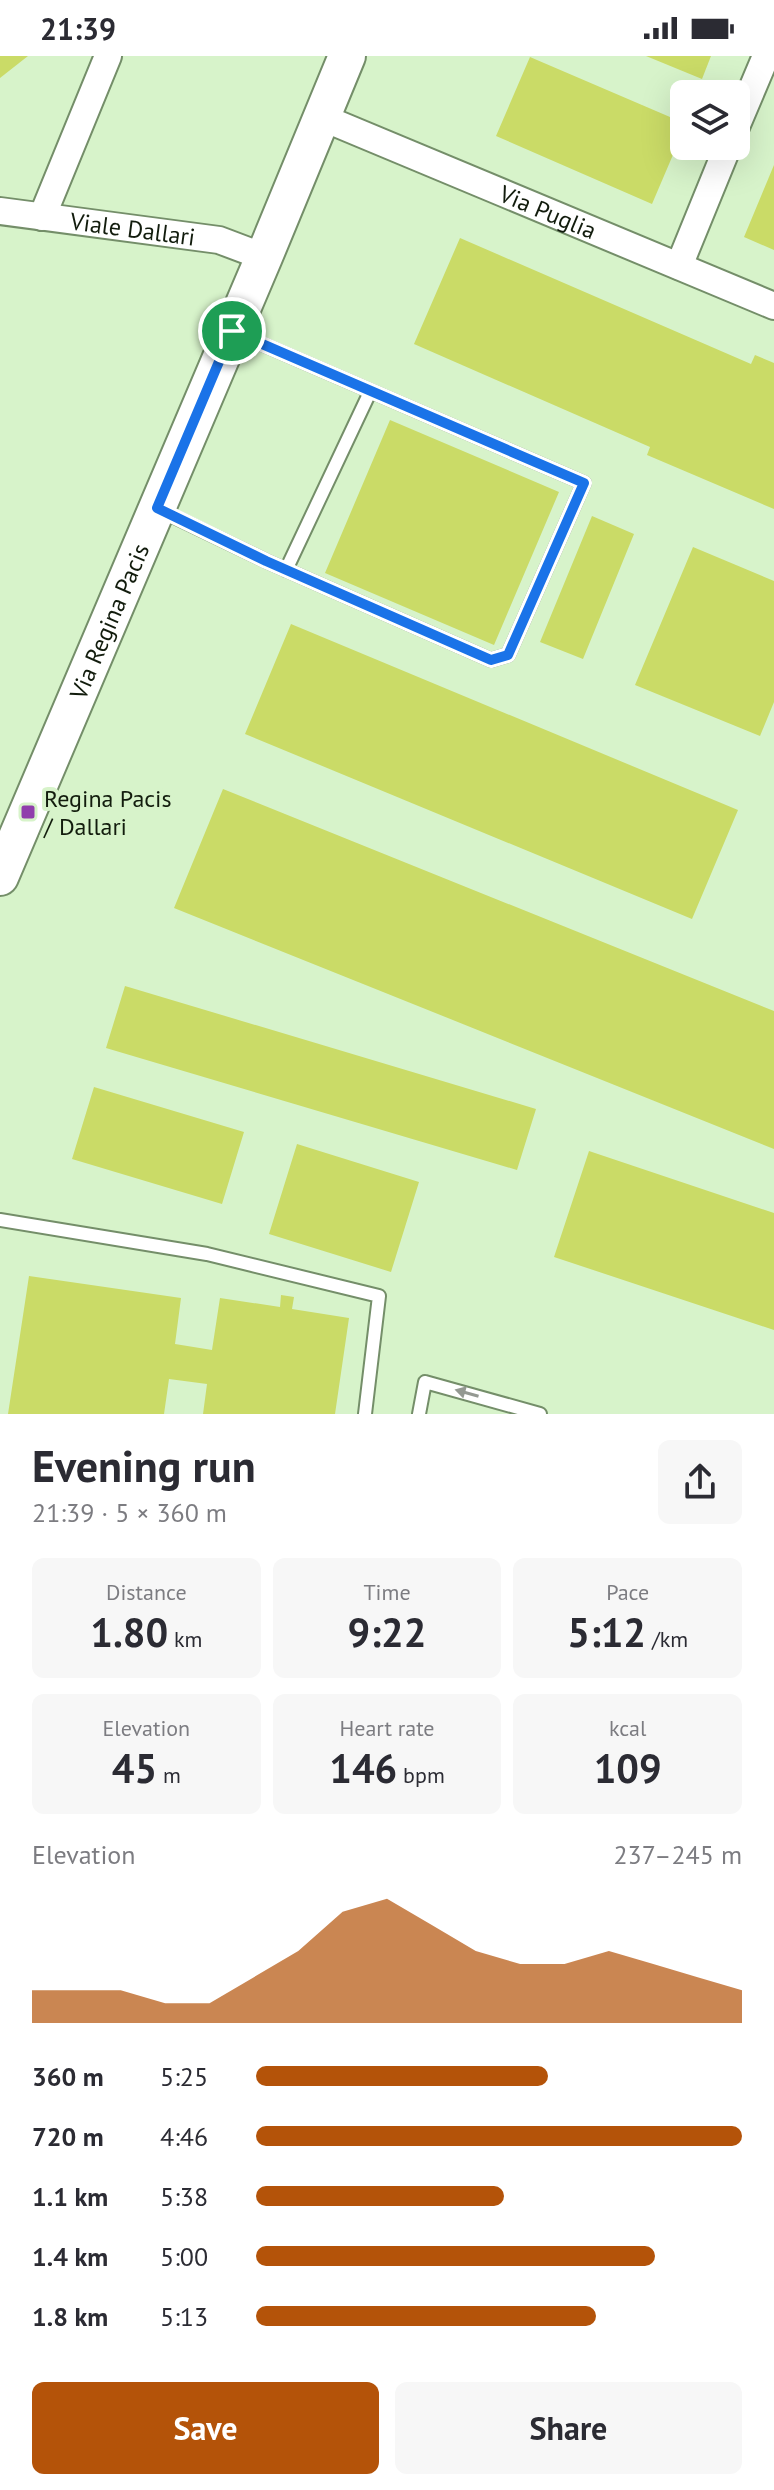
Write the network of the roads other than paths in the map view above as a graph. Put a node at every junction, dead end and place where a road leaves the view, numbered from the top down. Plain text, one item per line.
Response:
1 (108, 56) edge
2 (347, 56) edge
3 (766, 56) edge
4 (750, 94) edge
5 (321, 117) junction
6 (722, 160) edge
7 (0, 211) edge
8 (42, 217) junction
9 (264, 257) junction
10 (679, 266) junction
11 (774, 306) edge
12 (232, 331) junction
13 (370, 392) junction
14 (157, 508) junction
15 (286, 570) junction
16 (0, 877) edge
17 (0, 1220) edge
18 (365, 1414) edge
19 (419, 1414) edge
20 (540, 1414) edge

1 - 8 street
2 - 5 street, Via Regina Pacis
3 - 4 street
5 - 9 street, Via Regina Pacis
5 - 10 street, Via Puglia
6 - 10 street
7 - 8 street, Viale Dallari
8 - 9 street, Viale Dallari
9 - 12 street, Via Regina Pacis
10 - 11 street, Via Puglia
12 - 13 lane
12 - 14 street, Via Regina Pacis
13 - 15 lane
13 - 15 lane
14 - 15 lane
14 - 16 street, Via Regina Pacis
17 - 18 lane
20 -> 19 lane

